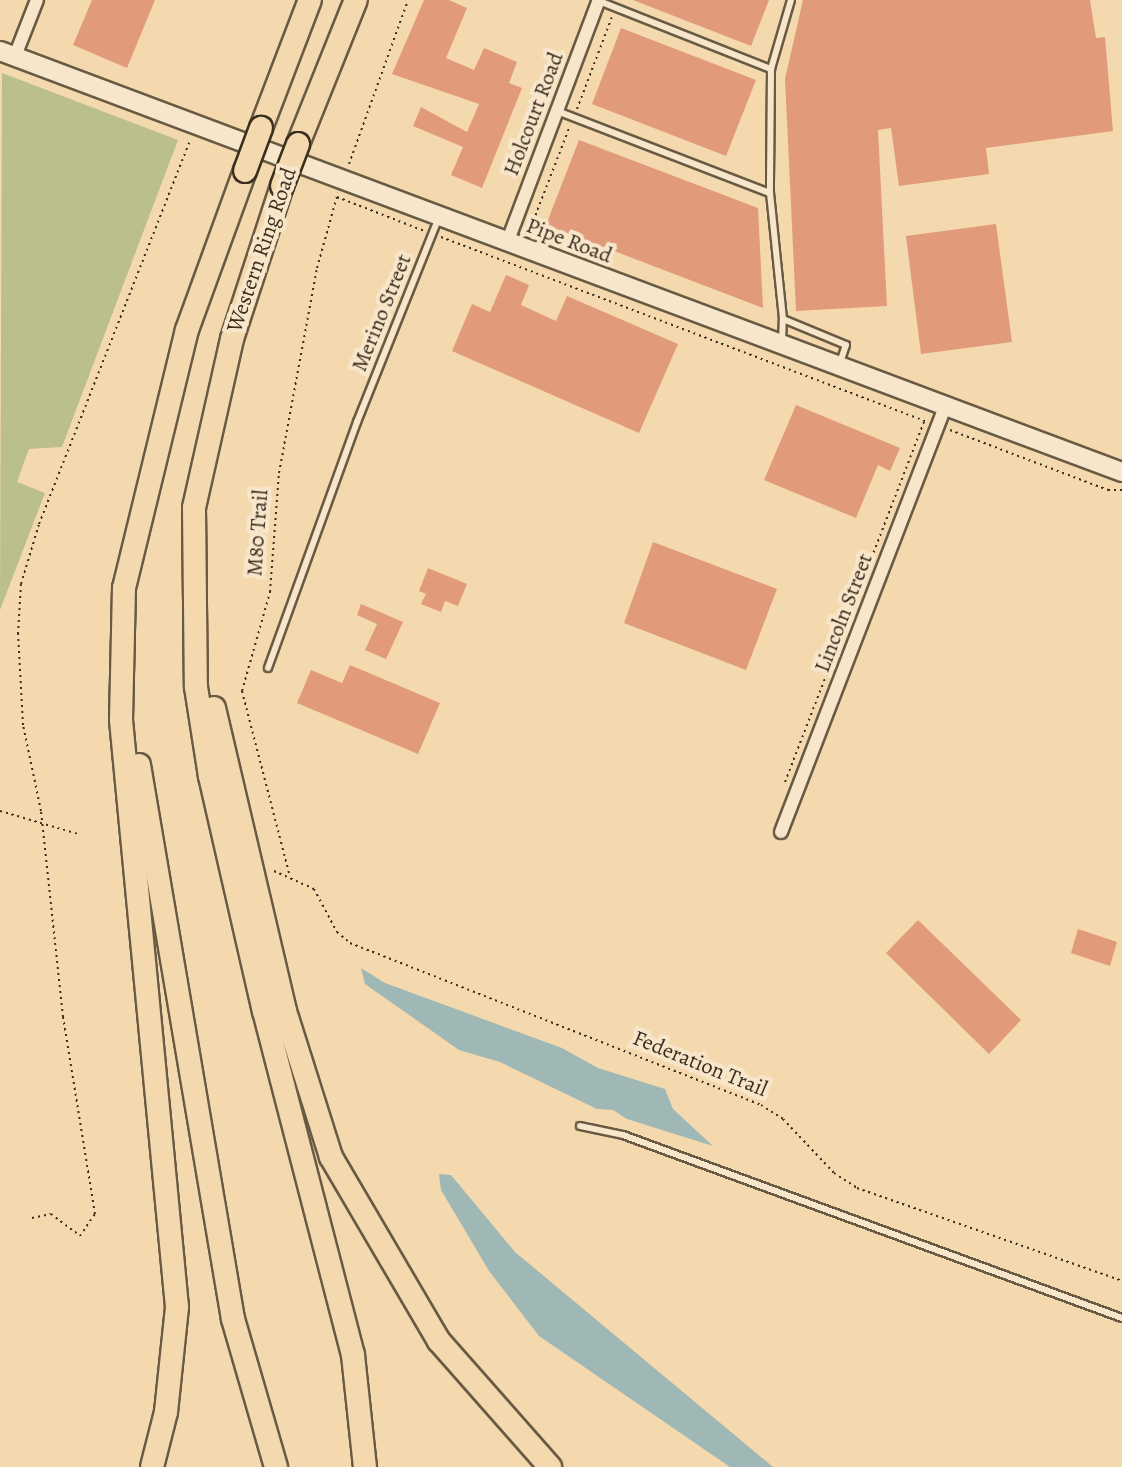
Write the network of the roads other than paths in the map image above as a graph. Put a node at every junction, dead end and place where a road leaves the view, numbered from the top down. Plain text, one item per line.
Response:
1 (37, 0) edge
2 (310, 0) edge
3 (356, 0) edge
4 (791, 0) edge
5 (599, 1) edge
6 (8, 54) edge
7 (771, 69) junction
8 (557, 111) junction
9 (770, 193) junction
10 (436, 226) junction
11 (507, 243) junction
12 (783, 319) junction
13 (782, 348) junction
14 (838, 368) junction
15 (941, 417) junction
16 (1122, 472) edge
17 (145, 501) junction
18 (194, 508) junction
19 (268, 668) dead end
20 (781, 832) dead end
21 (580, 1126) dead end
22 (1122, 1318) edge
23 (152, 1467) edge
24 (276, 1467) edge
25 (365, 1467) edge
26 (550, 1467) edge

1 - 6 street
2 - 17 highway, Western Ring Road, bridge
3 - 18 highway, Western Ring Road, bridge
4 - 7 lane
5 - 7 lane
5 - 8 street, Holcourt Road
6 - 10 street, Pipe Road
7 - 9 lane
8 - 9 lane
8 - 11 street, Holcourt Road
9 - 12 lane
10 - 11 street, Pipe Road
10 - 19 lane, Merino Street
11 - 13 street, Pipe Road
12 - 13 lane
12 - 14 lane
13 - 14 street, Pipe Road
14 - 15 street, Pipe Road
15 - 16 street, Pipe Road
15 - 20 street, Lincoln Street
17 - 23 highway
17 - 24 highway
18 - 25 highway
18 - 26 highway
21 - 22 lane

